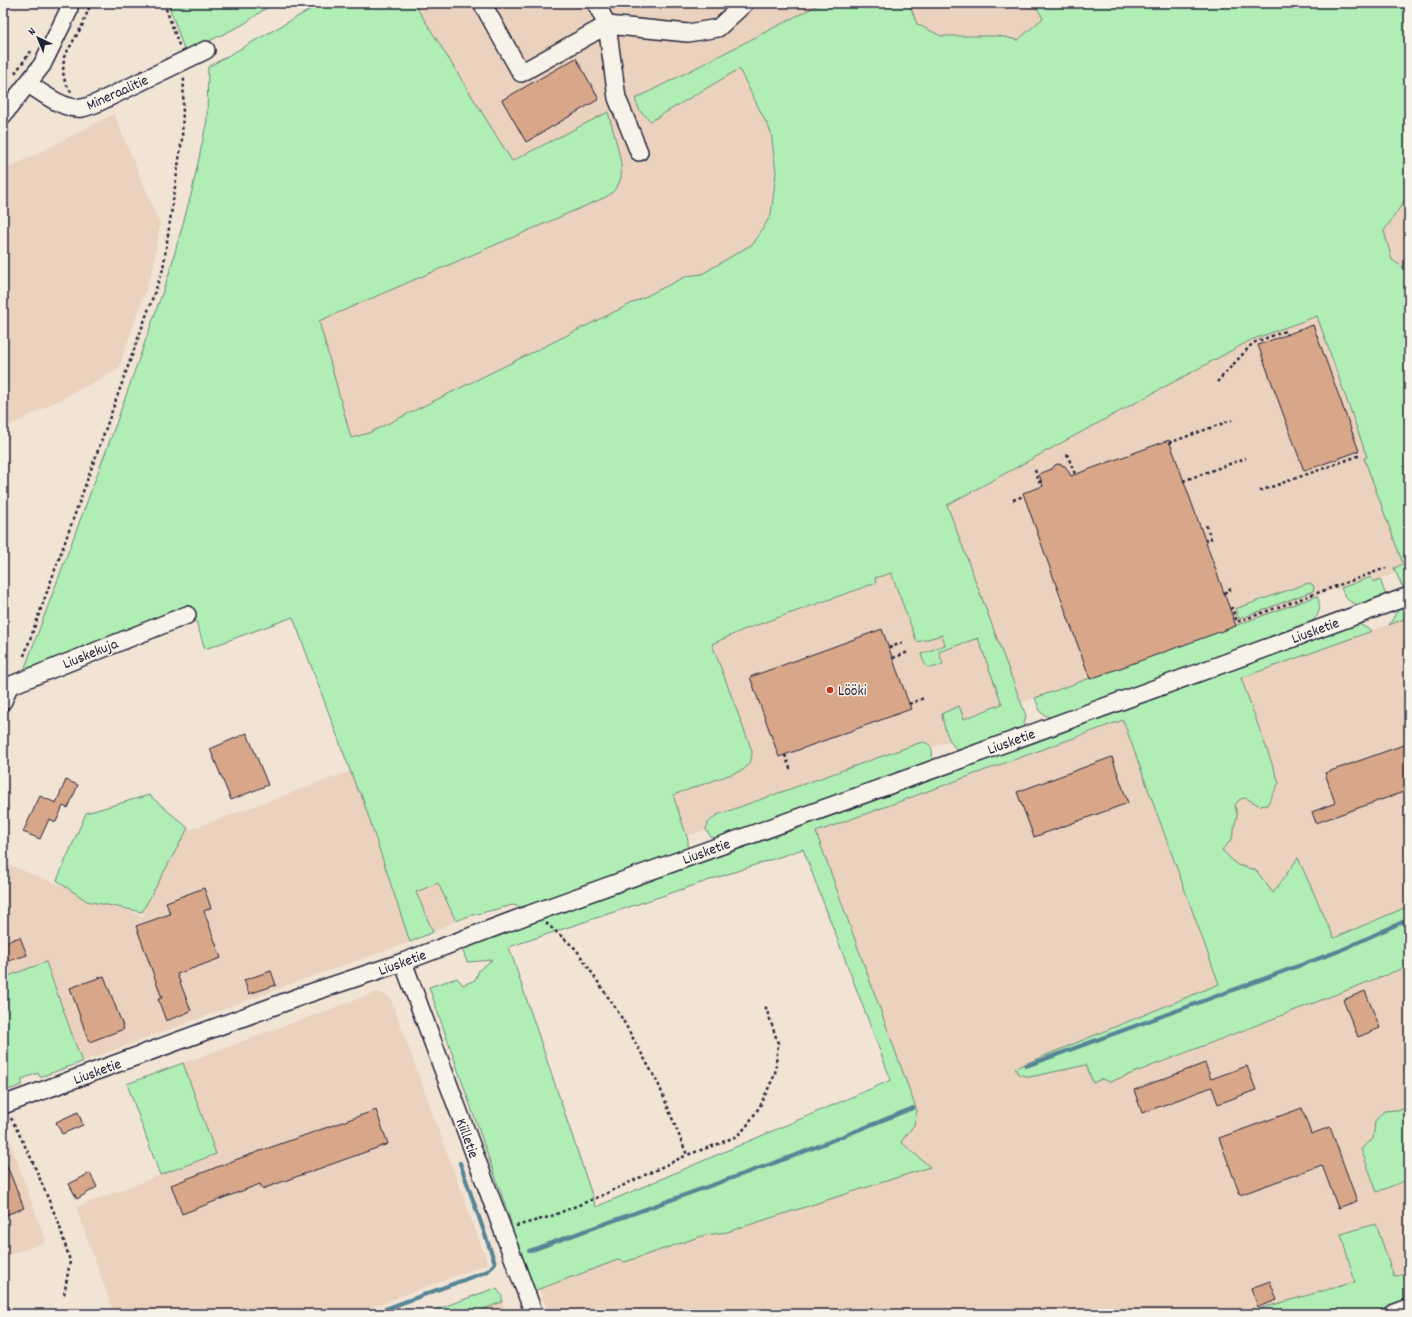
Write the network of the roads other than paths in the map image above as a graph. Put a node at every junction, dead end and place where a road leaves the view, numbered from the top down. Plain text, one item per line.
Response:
1 (70, 3) edge
2 (482, 3) edge
3 (596, 3) edge
4 (745, 3) edge
5 (607, 25) junction
6 (206, 50) dead end
7 (28, 84) junction
8 (3, 115) edge
9 (640, 152) dead end
10 (1409, 596) edge
11 (187, 615) dead end
12 (3, 701) edge
13 (403, 962) junction
14 (4, 1105) edge
15 (1409, 1308) edge
16 (534, 1314) edge
17 (1392, 1314) edge

1 - 7 street
2 - 5 street
3 - 5 street
4 - 5 street
5 - 9 street
6 - 7 street, Mineraalitie
7 - 8 street
10 - 13 street, Liusketie
11 - 12 street, Liuskekuja
13 - 14 street, Liusketie
13 - 16 street, Kiilletie
15 - 17 street

